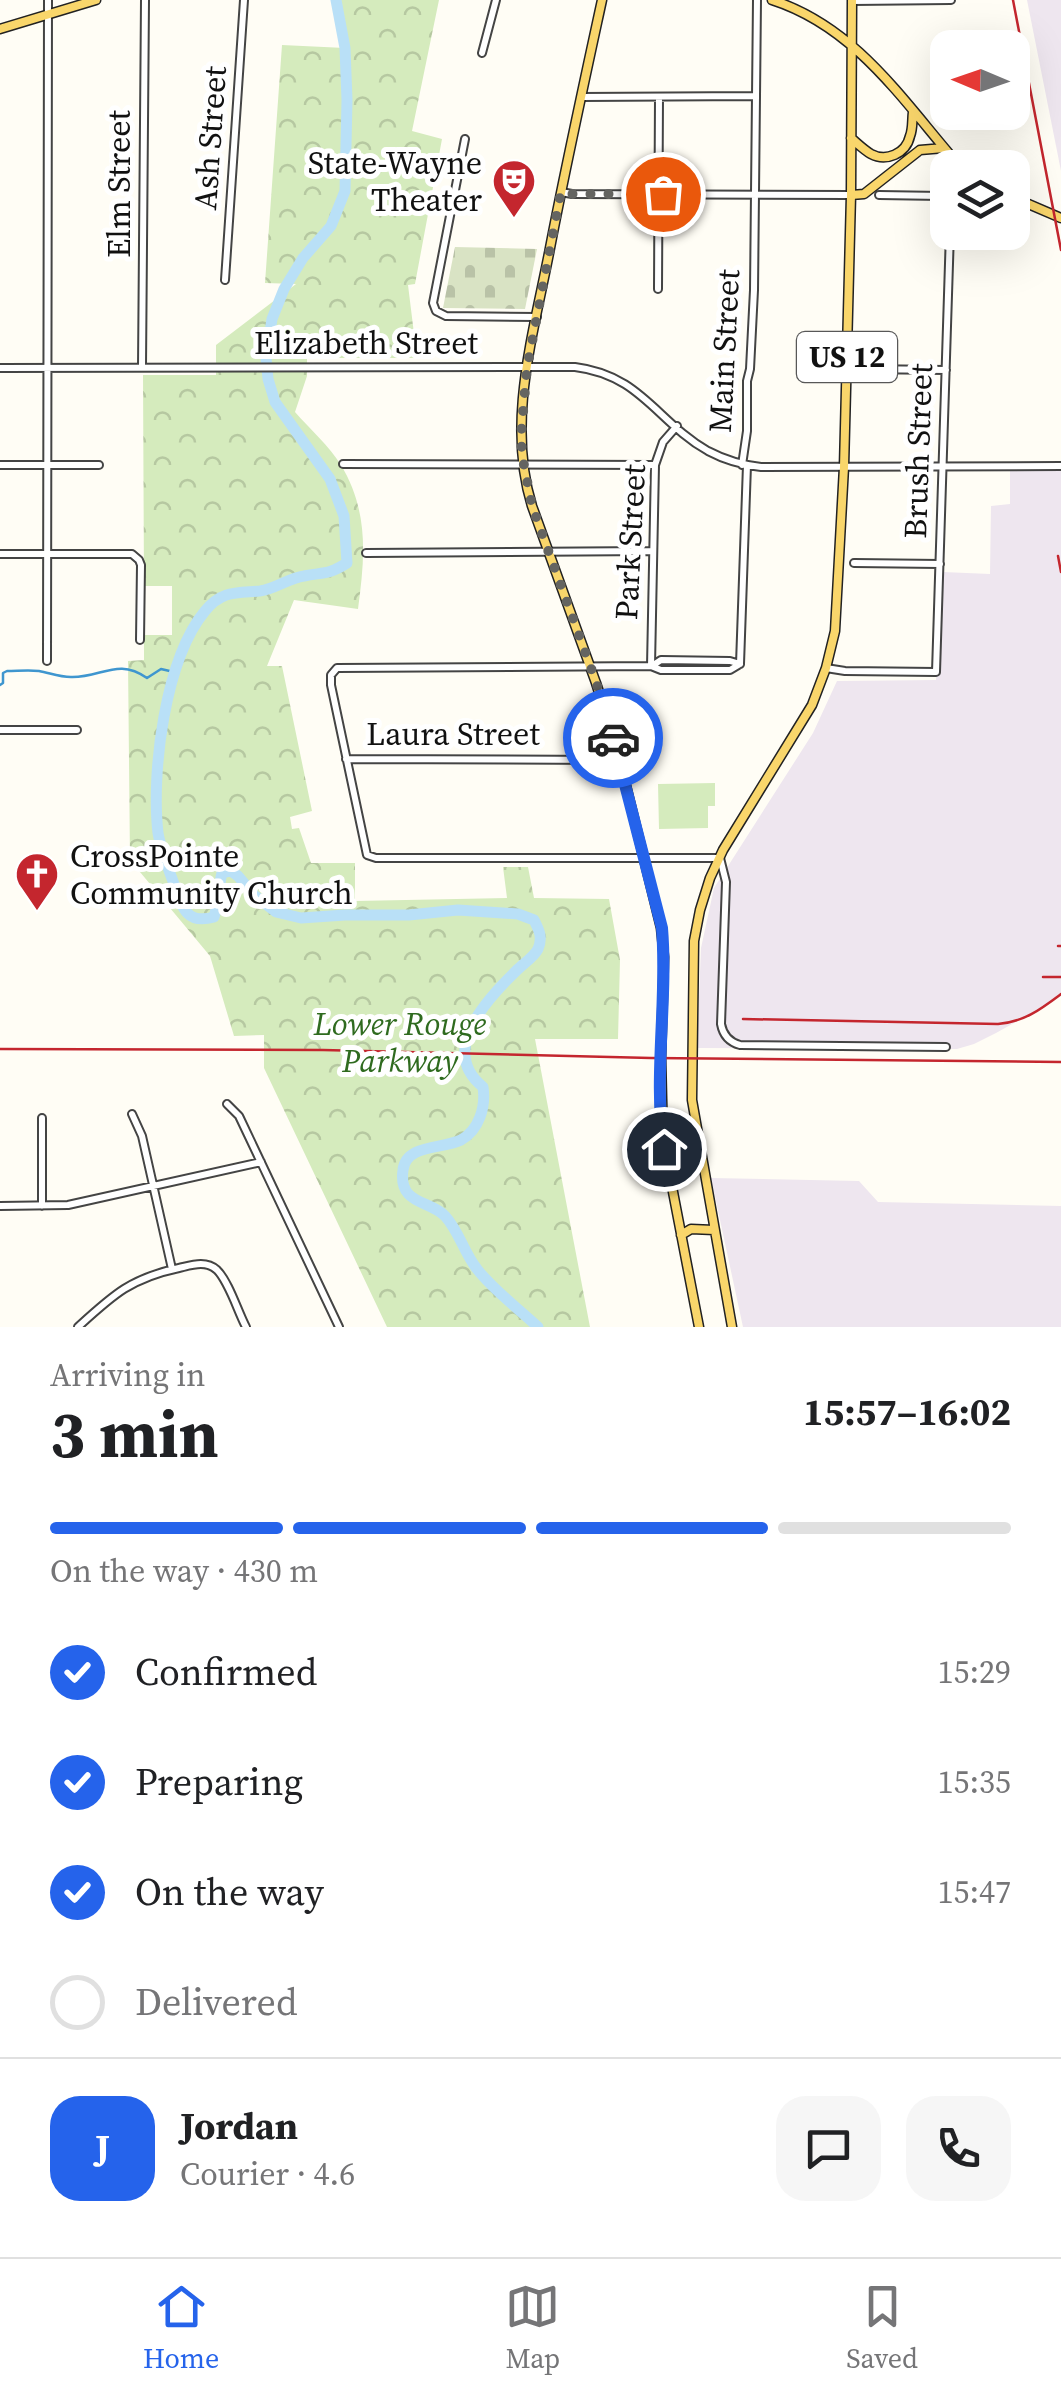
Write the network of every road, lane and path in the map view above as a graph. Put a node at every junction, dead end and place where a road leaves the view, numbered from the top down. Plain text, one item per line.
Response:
1 (48, 0) edge
2 (96, 0) edge
3 (145, 0) edge
4 (244, 0) edge
5 (496, 0) edge
6 (602, 0) edge
7 (757, 0) edge
8 (772, 0) edge
9 (852, 0) edge
10 (951, 0) edge
11 (48, 13) junction
12 (0, 29) edge
13 (852, 44) junction
14 (482, 53) dead end
15 (756, 96) junction
16 (659, 97) junction
17 (581, 98) junction
18 (912, 112) junction
19 (851, 138) junction
20 (465, 139) dead end
21 (944, 148) joint
22 (561, 192) junction
23 (755, 194) junction
24 (658, 195) junction
25 (850, 195) junction
26 (879, 196) dead end
27 (930, 196) edge
28 (1030, 205) edge
29 (1061, 218) edge
30 (949, 250) edge
31 (225, 280) dead end
32 (658, 289) dead end
33 (537, 317) junction
34 (47, 367) junction
35 (0, 368) edge
36 (142, 368) junction
37 (527, 368) junction
38 (859, 369) dead end
39 (946, 370) junction
40 (677, 426) junction
41 (343, 464) dead end
42 (523, 464) junction
43 (0, 465) edge
44 (47, 465) junction
45 (99, 465) dead end
46 (655, 465) junction
47 (745, 465) junction
48 (942, 466) junction
49 (1061, 466) edge
50 (844, 467) junction
51 (653, 551) junction
52 (548, 552) junction
53 (366, 553) dead end
54 (0, 554) edge
55 (47, 554) junction
56 (854, 563) dead end
57 (940, 564) junction
58 (140, 640) dead end
59 (47, 661) dead end
60 (651, 666) junction
61 (591, 667) junction
62 (826, 668) junction
63 (0, 730) edge
64 (77, 730) dead end
65 (619, 757) junction
66 (346, 759) junction
67 (644, 858) junction
68 (720, 858) junction
69 (946, 1047) dead end
70 (227, 1104) dead end
71 (132, 1114) dead end
72 (42, 1118) dead end
73 (261, 1162) junction
74 (153, 1186) junction
75 (0, 1206) edge
76 (42, 1206) junction
77 (714, 1230) junction
78 (681, 1235) junction
79 (172, 1269) junction
80 (79, 1327) edge
81 (246, 1327) edge
82 (339, 1327) edge
83 (699, 1327) edge
84 (732, 1327) edge

1 - 11 street
2 - 11 main road
3 - 36 street, Elm Street
4 - 31 street, Ash Street
5 - 14 street
6 - 17 main road
7 - 15 street, Main Street
8 - 13 main road
9 - 10 street
9 - 13 main road, US 12
11 - 12 main road
11 - 34 street
13 - 18 main road
13 - 19 main road, US 12
15 - 16 street
15 - 23 street, Main Street
16 - 17 street
16 - 24 street
17 - 22 main road
18 - 19 main road
18 - 21 main road
19 - 25 main road, US 12
20 - 33 street
21 - 25 main road
22 - 24 street
22 - 33 main road
23 - 24 street
23 - 25 street
23 - 47 street, Main Street
24 - 32 street
25 - 50 main road, US 12
26 - 27 street
28 - 29 main road
30 - 39 street, Brush Street
33 - 37 main road
34 - 35 street, Elizabeth Street
34 - 36 street, Elizabeth Street
34 - 44 street
36 - 37 street, Elizabeth Street
37 - 40 street, Elizabeth Street
37 - 42 main road
38 - 39 street
39 - 48 street, Brush Street
40 - 46 street, Park Street
40 - 47 street, Elizabeth Street
41 - 42 street
42 - 46 street
42 - 52 main road
43 - 44 street
44 - 45 street
44 - 55 street
46 - 51 street, Park Street
47 - 50 street, Elizabeth Street
47 - 60 street, Main Street
48 - 49 street, Elizabeth Street
48 - 50 street, Elizabeth Street
48 - 57 street, Brush Street
50 - 62 main road, US 12
51 - 52 street
51 - 60 street, Park Street
52 - 53 street
52 - 61 main road
54 - 55 street
55 - 58 street
55 - 59 street
56 - 57 street
57 - 62 street, Brush Street
60 - 61 street
61 - 65 main road
61 - 66 street
62 - 68 main road, US 12
63 - 64 street
65 - 66 street, Laura Street
65 - 67 main road
66 - 67 street
67 - 68 street
67 - 78 main road
68 - 69 street
68 - 77 main road, US 12
70 - 73 street
71 - 74 street
72 - 76 street
73 - 74 street
73 - 82 street
74 - 76 street
74 - 79 street
75 - 76 street
77 - 78 main road
77 - 84 main road, US 12
78 - 83 main road
79 - 80 street
79 - 81 street

